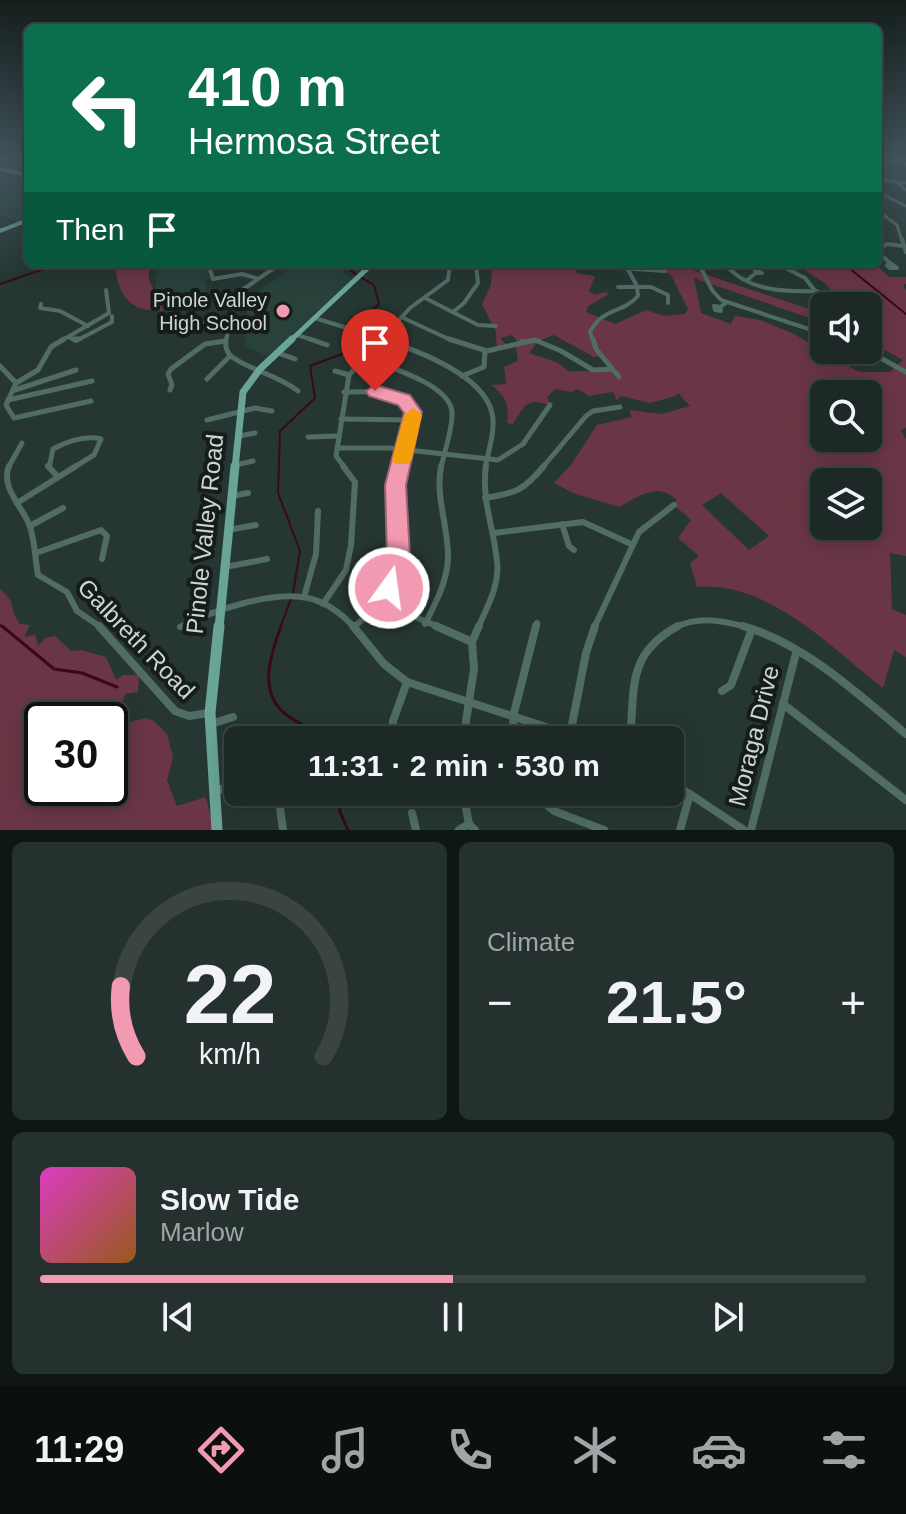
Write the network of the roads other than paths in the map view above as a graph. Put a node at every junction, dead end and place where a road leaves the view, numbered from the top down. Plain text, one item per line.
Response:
1 (882, 214) edge
2 (24, 221) edge
3 (897, 225) junction
4 (905, 226) edge
5 (0, 231) edge
6 (903, 239) edge
7 (882, 245) edge
8 (903, 246) junction
9 (906, 252) edge
10 (882, 256) edge
11 (890, 263) dead end
12 (210, 268) edge
13 (274, 268) edge
14 (370, 268) edge
15 (450, 268) edge
16 (476, 268) edge
17 (627, 268) edge
18 (642, 268) edge
19 (701, 268) edge
20 (728, 268) edge
21 (786, 268) edge
22 (665, 271) dead end
23 (756, 273) dead end
24 (257, 279) junction
25 (746, 281) junction
26 (637, 286) junction
27 (618, 287) dead end
28 (106, 290) dead end
29 (817, 291) joint
30 (424, 298) junction
31 (668, 303) dead end
32 (726, 303) junction
33 (41, 304) dead end
34 (720, 307) dead end
35 (453, 312) junction
36 (112, 316) dead end
37 (401, 317) junction
38 (315, 318) junction
39 (228, 321) junction
40 (173, 324) dead end
41 (88, 326) junction
42 (496, 326) dead end
43 (810, 330) edge
44 (297, 335) junction
45 (69, 337) junction
46 (380, 340) junction
47 (225, 341) junction
48 (327, 345) dead end
49 (485, 351) junction
50 (278, 353) junction
51 (230, 356) junction
52 (364, 358) junction
53 (295, 359) dead end
54 (882, 359) edge
55 (0, 366) edge
56 (260, 369) junction
57 (612, 369) junction
58 (76, 370) dead end
59 (335, 371) dead end
60 (906, 372) edge
61 (349, 375) junction
62 (462, 376) junction
63 (619, 377) dead end
64 (207, 379) dead end
65 (92, 381) dead end
66 (15, 387) junction
67 (170, 390) dead end
68 (298, 391) dead end
69 (344, 392) junction
70 (7, 400) junction
71 (91, 401) dead end
72 (550, 405) dead end
73 (620, 407) dead end
74 (272, 411) dead end
75 (239, 412) junction
76 (341, 419) junction
77 (207, 420) dead end
78 (412, 420) junction
79 (255, 433) dead end
80 (338, 436) junction
81 (238, 437) junction
82 (308, 437) dead end
83 (22, 443) dead end
84 (337, 448) junction
85 (405, 449) junction
86 (442, 454) junction
87 (486, 459) junction
88 (253, 461) dead end
89 (234, 465) junction
90 (57, 476) junction
91 (248, 493) dead end
92 (231, 496) junction
93 (485, 498) junction
94 (17, 503) junction
95 (674, 505) dead end
96 (63, 508) dead end
97 (318, 511) dead end
98 (562, 524) junction
99 (256, 525) dead end
100 (30, 526) junction
101 (227, 531) junction
102 (494, 533) junction
103 (631, 544) junction
104 (574, 550) dead end
105 (36, 553) junction
106 (102, 559) dead end
107 (267, 559) dead end
108 (224, 567) junction
109 (303, 597) junction
110 (380, 602) junction
111 (323, 604) junction
112 (219, 611) junction
113 (537, 623) dead end
114 (425, 624) junction
115 (180, 627) dead end
116 (354, 627) junction
117 (752, 629) junction
118 (472, 642) junction
119 (796, 653) junction
120 (407, 682) junction
121 (722, 691) dead end
122 (467, 701) junction
123 (783, 704) junction
124 (233, 717) dead end
125 (513, 717) junction
126 (210, 719) junction
127 (393, 726) edge
128 (464, 726) edge
129 (513, 726) edge
130 (542, 726) edge
131 (572, 726) edge
132 (631, 726) edge
133 (906, 734) edge
134 (224, 788) edge
135 (684, 790) edge
136 (215, 792) junction
137 (690, 794) junction
138 (906, 800) edge
139 (280, 806) edge
140 (467, 806) edge
141 (548, 806) edge
142 (412, 813) dead end
143 (472, 827) edge
144 (217, 830) edge
145 (283, 830) edge
146 (416, 830) edge
147 (459, 830) edge
148 (604, 830) edge
149 (680, 830) edge
150 (744, 830) edge
151 (751, 830) edge

1 - 3 street
2 - 5 main road
3 - 4 street
3 - 6 street
6 - 8 street
7 - 8 street
8 - 9 street
10 - 11 street
12 - 24 street
13 - 24 street
14 - 38 main road, Pinole Valley Road
15 - 30 street
16 - 35 street
17 - 26 street
18 - 22 street
19 - 32 street
20 - 25 street
21 - 29 street
23 - 25 street
24 - 39 street
25 - 29 street
26 - 27 street
26 - 31 street
26 - 57 street
28 - 41 street
30 - 35 street
30 - 37 street
32 - 34 street
32 - 43 street
33 - 41 street
35 - 42 street
36 - 45 street
37 - 46 street
37 - 49 street
38 - 44 main road, Pinole Valley Road
38 - 46 street
39 - 40 street
39 - 47 street
41 - 45 street
44 - 48 street
44 - 50 main road, Pinole Valley Road
45 - 66 street
46 - 52 street
46 - 62 street
47 - 51 street
47 - 67 street
49 - 57 street
49 - 62 street
50 - 53 street
50 - 56 main road, Pinole Valley Road
51 - 56 street
51 - 64 street
52 - 61 street
52 - 86 street
54 - 60 street
55 - 66 street
56 - 68 street
56 - 75 main road, Pinole Valley Road
57 - 63 street
58 - 66 street
59 - 61 street
61 - 69 street
62 - 87 street
65 - 70 street
66 - 70 street
69 - 76 street
69 - 78 street
70 - 71 street
72 - 87 street
73 - 93 street
74 - 75 street
75 - 77 street
75 - 81 main road, Pinole Valley Road
76 - 78 street
76 - 80 street
78 - 85 street
79 - 81 street
80 - 82 street
80 - 84 street
81 - 89 main road, Pinole Valley Road
83 - 94 street, Galbreth Road
84 - 85 street
84 - 111 street
85 - 86 street
85 - 110 street
86 - 87 street
86 - 114 street
87 - 93 street
88 - 89 street
89 - 92 main road, Pinole Valley Road
90 - 90 street
90 - 94 street
91 - 92 street
92 - 101 main road, Pinole Valley Road
93 - 102 street
94 - 100 street, Galbreth Road
95 - 103 street
96 - 100 street
97 - 109 street
98 - 102 street
98 - 103 street
98 - 104 street
99 - 101 street
100 - 105 street, Galbreth Road
101 - 108 main road, Pinole Valley Road
102 - 118 street
103 - 131 street
105 - 106 street
105 - 126 street, Galbreth Road
107 - 108 street
108 - 112 main road, Pinole Valley Road
109 - 111 street
109 - 112 street
110 - 114 street
110 - 116 street
111 - 116 street
112 - 115 street
112 - 126 main road, Pinole Valley Road
113 - 125 street
114 - 118 street
116 - 120 street
117 - 119 street
117 - 121 street
117 - 132 street
118 - 122 street
119 - 123 street, Moraga Drive
119 - 133 street
120 - 122 street
120 - 127 street
122 - 125 street
122 - 128 street
123 - 138 street
123 - 151 street, Moraga Drive
124 - 126 street
125 - 129 street
125 - 130 street
126 - 136 main road, Pinole Valley Road
134 - 136 street
135 - 137 street
136 - 144 main road, Pinole Valley Road
137 - 149 street
137 - 150 street
139 - 145 street
140 - 143 street
141 - 148 street
142 - 146 street
143 - 147 street

